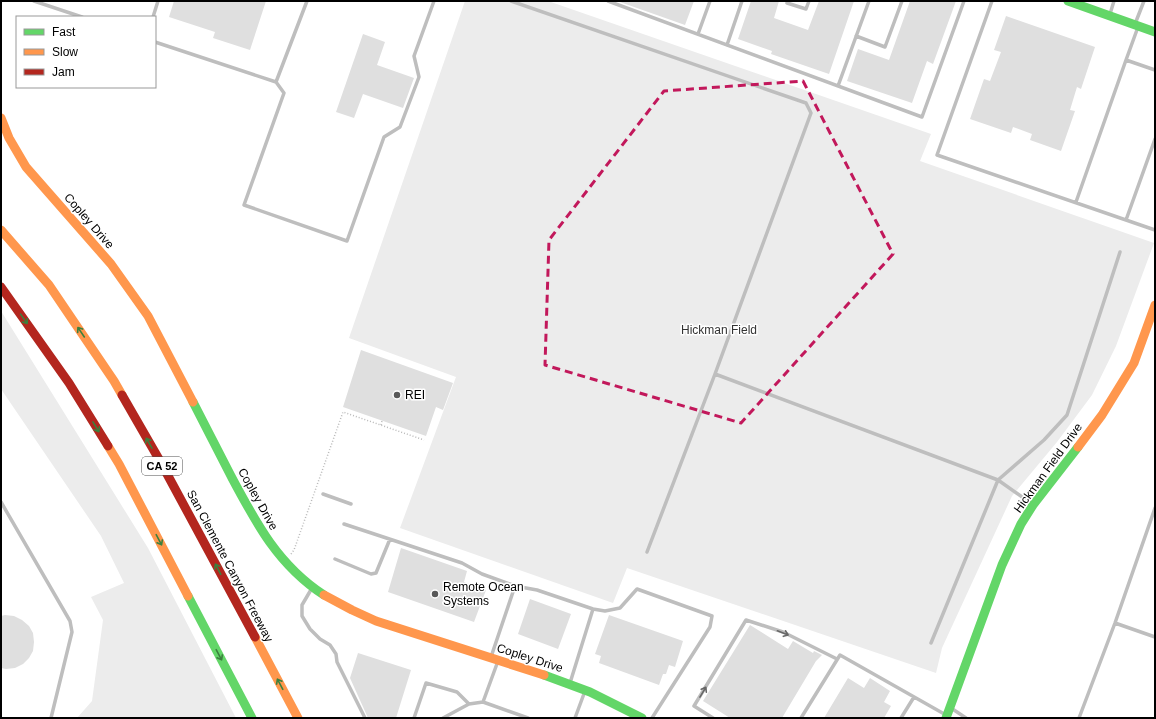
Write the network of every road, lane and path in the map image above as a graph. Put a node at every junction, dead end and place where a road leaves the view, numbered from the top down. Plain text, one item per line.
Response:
1 (34, 1) edge
2 (158, 1) edge
3 (307, 1) edge
4 (434, 1) edge
5 (511, 1) edge
6 (608, 1) edge
7 (710, 1) edge
8 (742, 1) edge
9 (788, 1) edge
10 (809, 1) edge
11 (869, 1) edge
12 (902, 1) edge
13 (964, 1) edge
14 (992, 1) edge
15 (1068, 1) edge
16 (1114, 1) edge
17 (1144, 1) edge
18 (79, 16) edge
19 (153, 16) edge
20 (1109, 16) junction
21 (1137, 25) junction
22 (1155, 32) edge
23 (698, 34) junction
24 (856, 36) junction
25 (156, 42) edge
26 (727, 45) junction
27 (1126, 60) junction
28 (1155, 70) edge
29 (276, 82) junction
30 (838, 86) junction
31 (1, 118) edge
32 (1155, 139) edge
33 (1076, 202) junction
34 (1126, 220) junction
35 (1, 230) edge
36 (1155, 230) edge
37 (1120, 252) dead end
38 (1, 287) edge
39 (1155, 305) edge
40 (715, 374) junction
41 (382, 421) dead end
42 (381, 426) junction
43 (424, 440) dead end
44 (998, 480) junction
45 (323, 494) dead end
46 (1, 502) edge
47 (351, 504) dead end
48 (1033, 505) junction
49 (1155, 508) edge
50 (344, 524) dead end
51 (390, 539) junction
52 (647, 552) dead end
53 (335, 559) dead end
54 (285, 562) junction
55 (515, 586) junction
56 (313, 587) junction
57 (593, 609) junction
58 (1115, 623) junction
59 (1155, 637) edge
60 (931, 643) dead end
61 (494, 659) junction
62 (837, 659) junction
63 (570, 684) junction
64 (586, 690) junction
65 (914, 697) junction
66 (483, 702) junction
67 (469, 704) junction
68 (947, 713) edge
69 (51, 718) edge
70 (252, 718) edge
71 (298, 718) edge
72 (365, 718) edge
73 (414, 718) edge
74 (443, 718) edge
75 (528, 718) edge
76 (575, 718) edge
77 (642, 718) edge
78 (652, 718) edge
79 (713, 718) edge
80 (801, 718) edge
81 (901, 718) edge
82 (966, 718) edge
83 (1079, 718) edge

1 - 18 lane
2 - 19 lane
3 - 29 lane
4 - 29 lane
5 - 40 lane
6 - 23 lane
7 - 23 lane
8 - 26 lane
9 - 10 lane
11 - 24 lane
12 - 24 lane
13 - 30 lane
14 - 33 lane
15 - 20 main road
16 - 20 lane
17 - 21 lane
20 - 21 main road
21 - 22 main road
21 - 27 lane
23 - 26 lane
24 - 30 lane
25 - 29 lane
26 - 30 lane
27 - 28 lane
27 - 33 lane
31 - 54 main road, Copley Drive
32 - 34 lane
33 - 34 lane
34 - 36 lane
71 -> 35 main road, San Clemente Canyon Freeway / CA 52
37 - 44 lane
38 -> 70 main road, CA 52
39 - 48 main road, Hickman Field Drive
40 - 44 lane
40 - 52 lane
41 - 42 path
42 - 43 path
42 - 54 path
44 - 48 lane
44 - 60 lane
45 - 47 lane
46 - 69 lane
48 - 68 main road, Hickman Field Drive
49 - 58 lane
50 - 51 lane
51 - 53 lane
51 - 55 lane
54 - 56 main road, Copley Drive
55 - 57 lane
55 - 61 lane
56 - 61 main road, Copley Drive
56 - 72 lane
57 - 63 lane
57 - 78 lane
58 - 59 lane
58 - 83 lane
61 - 63 main road, Copley Drive
61 - 66 lane
62 - 65 lane
79 -> 62 lane
62 - 80 lane
63 - 64 main road, Copley Drive
64 - 76 lane
64 - 77 main road, Copley Drive
65 - 68 lane
65 - 81 lane
66 - 67 lane
66 - 75 lane
67 - 73 lane
67 - 74 lane
68 - 82 lane

